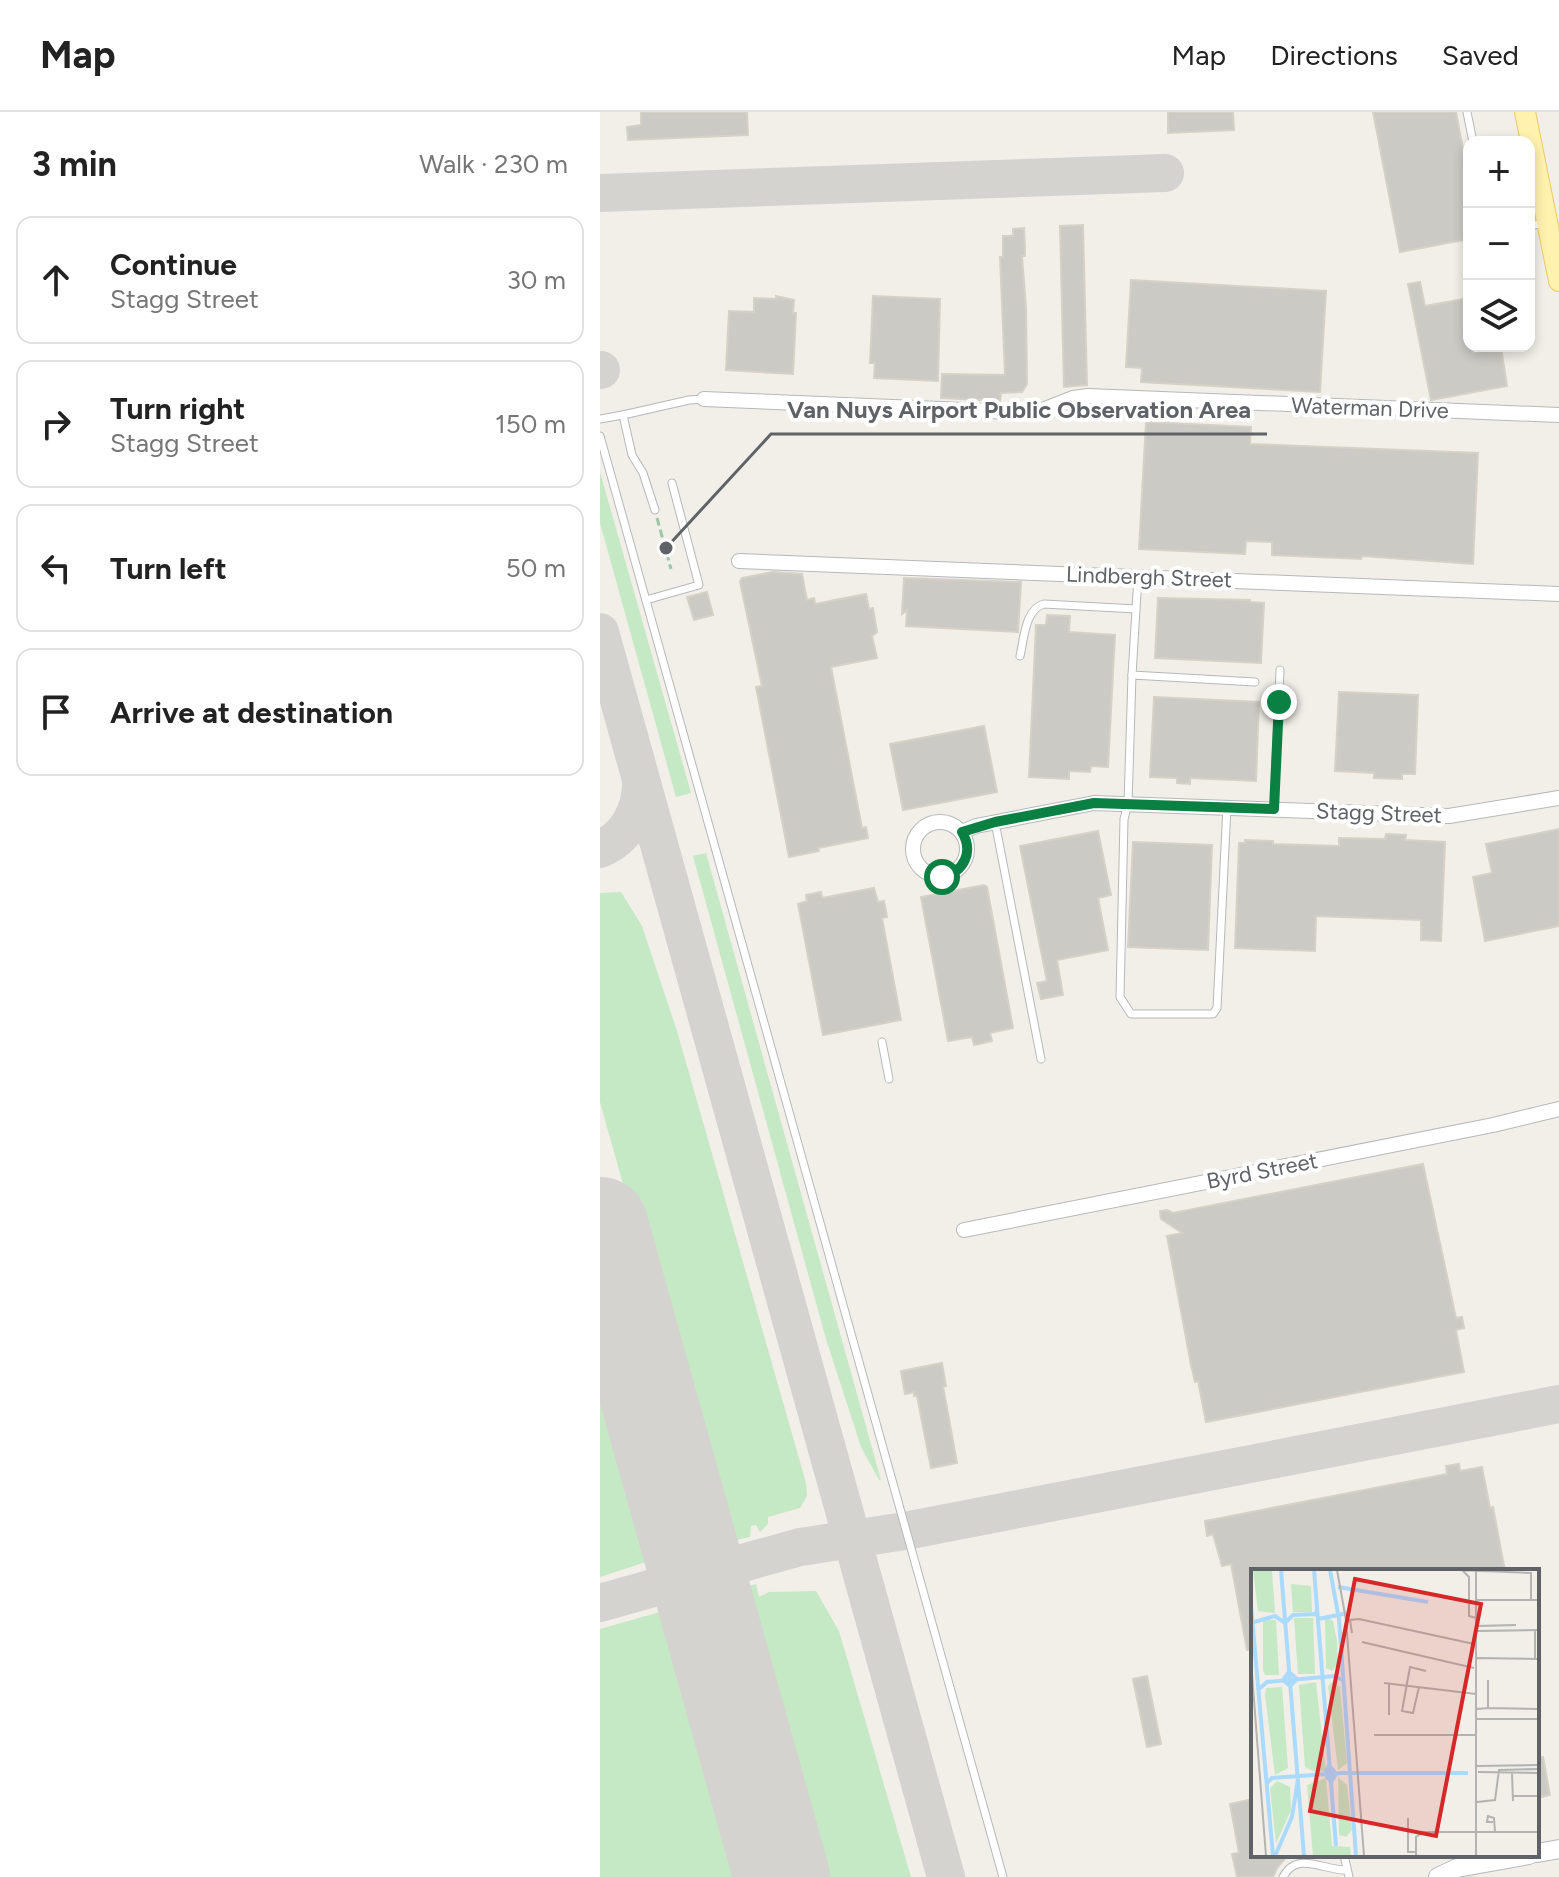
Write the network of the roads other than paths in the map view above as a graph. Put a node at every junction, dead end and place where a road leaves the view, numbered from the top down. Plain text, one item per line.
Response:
1 (1467, 112) edge
2 (1525, 112) edge
3 (1472, 136) edge
4 (1538, 224) edge
5 (1559, 281) edge
6 (704, 399) joint
7 (623, 415) junction
8 (1559, 415) edge
9 (600, 419) edge
10 (600, 436) edge
11 (672, 483) dead end
12 (655, 510) road end
13 (739, 561) dead end
14 (1138, 577) junction
15 (1559, 594) edge
16 (646, 600) junction
17 (1136, 609) junction
18 (1020, 656) dead end
19 (1280, 670) dead end
20 (1132, 675) junction
21 (1255, 682) dead end
22 (1559, 798) edge
23 (1128, 804) junction
24 (1227, 807) junction
25 (1274, 809) junction
26 (995, 822) junction
27 (962, 832) dead end
28 (882, 1042) dead end
29 (1041, 1059) dead end
30 (889, 1079) dead end
31 (1559, 1109) edge
32 (964, 1230) dead end
33 (1559, 1849) edge
34 (1539, 1853) edge
35 (1518, 1857) edge
36 (1348, 1874) edge
37 (1003, 1877) edge
38 (1283, 1877) edge
39 (1438, 1877) edge

1 - 3 lane
2 - 4 main road
4 - 5 main road
6 - 7 lane
6 - 8 street, Waterman Drive
7 - 9 lane
7 - 12 lane
10 - 16 lane
11 - 16 lane
13 - 14 street, Lindbergh Street
14 - 15 street, Lindbergh Street
14 - 17 lane
16 - 37 lane
17 - 18 lane
17 - 20 lane
19 - 25 lane
20 - 21 lane
20 - 23 lane
22 - 25 street, Stagg Street
23 - 24 street, Stagg Street
23 - 24 lane
23 - 26 street, Stagg Street
24 - 25 street, Stagg Street
26 - 27 street, Stagg Street
26 - 29 lane
28 - 30 lane
31 - 32 street, Byrd Street
33 - 34 main road
35 - 39 main road
36 - 38 lane

